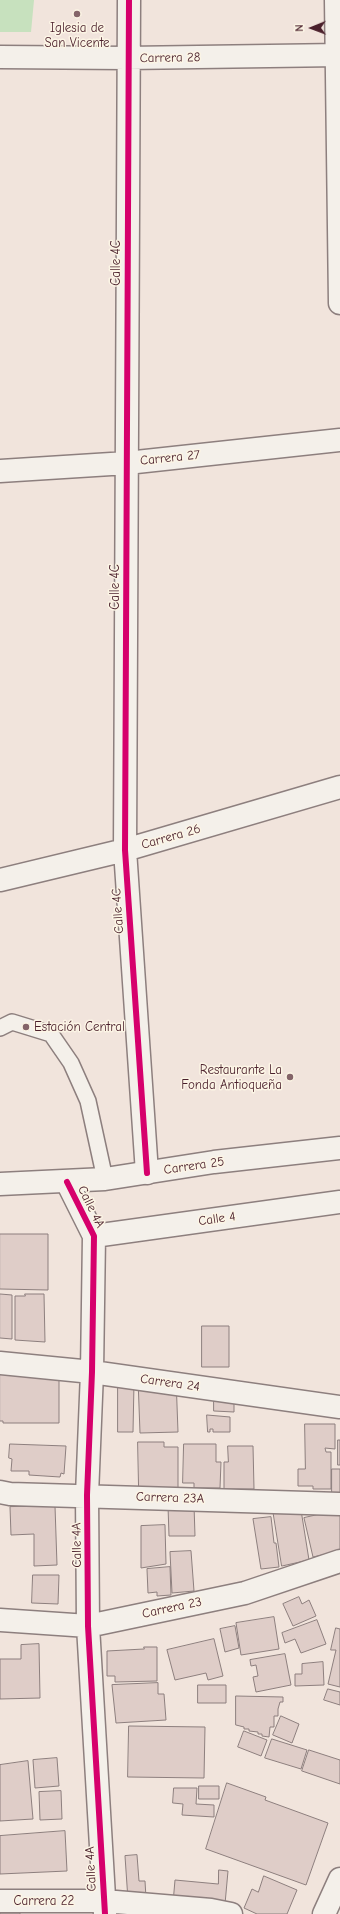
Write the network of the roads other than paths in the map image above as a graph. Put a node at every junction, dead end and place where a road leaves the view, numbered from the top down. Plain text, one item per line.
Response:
1 (129, 0) edge
2 (336, 0) edge
3 (338, 55) edge
4 (0, 57) edge
5 (127, 58) junction
6 (340, 303) edge
7 (340, 440) edge
8 (127, 463) junction
9 (0, 471) edge
10 (340, 787) edge
11 (124, 850) junction
12 (0, 880) edge
13 (0, 1028) edge
14 (340, 1148) edge
15 (147, 1173) junction
16 (105, 1179) junction
17 (67, 1182) junction
18 (0, 1184) edge
19 (340, 1202) edge
20 (94, 1236) junction
21 (0, 1363) edge
22 (92, 1372) junction
23 (340, 1407) edge
24 (0, 1492) edge
25 (87, 1495) junction
26 (340, 1504) edge
27 (340, 1561) edge
28 (0, 1620) edge
29 (88, 1626) junction
30 (340, 1879) edge
31 (0, 1901) edge
32 (105, 1908) edge
33 (231, 1914) edge
34 (324, 1914) edge

1 - 5 street, Calle 4C
2 - 3 street
3 - 5 street, Carrera 28
3 - 6 street
4 - 5 street, Carrera 28
5 - 8 street, Calle 4C
7 - 8 street, Carrera 27
8 - 9 street, Carrera 27
8 - 11 street, Calle 4C
10 - 11 street, Carrera 26
11 - 12 street, Carrera 26
11 - 15 street, Calle 4C
13 - 16 lane
14 - 15 street, Carrera 25
15 - 16 street, Carrera 25
16 - 17 street, Carrera 25
17 - 18 street, Carrera 25
17 - 20 street, Calle 4A
19 - 20 street, Calle 4
20 - 22 street, Calle 4A
21 - 22 street, Carrera 24
22 - 23 street, Carrera 24
22 - 25 street, Calle 4A
24 - 25 street, Carrera 23A
25 - 26 street, Carrera 23A
25 - 29 street, Calle 4A
27 - 29 street, Carrera 23
28 - 29 street, Carrera 23
29 - 32 street, Calle 4A
30 - 34 street
31 - 32 street, Carrera 22
32 - 33 street, Carrera 22

